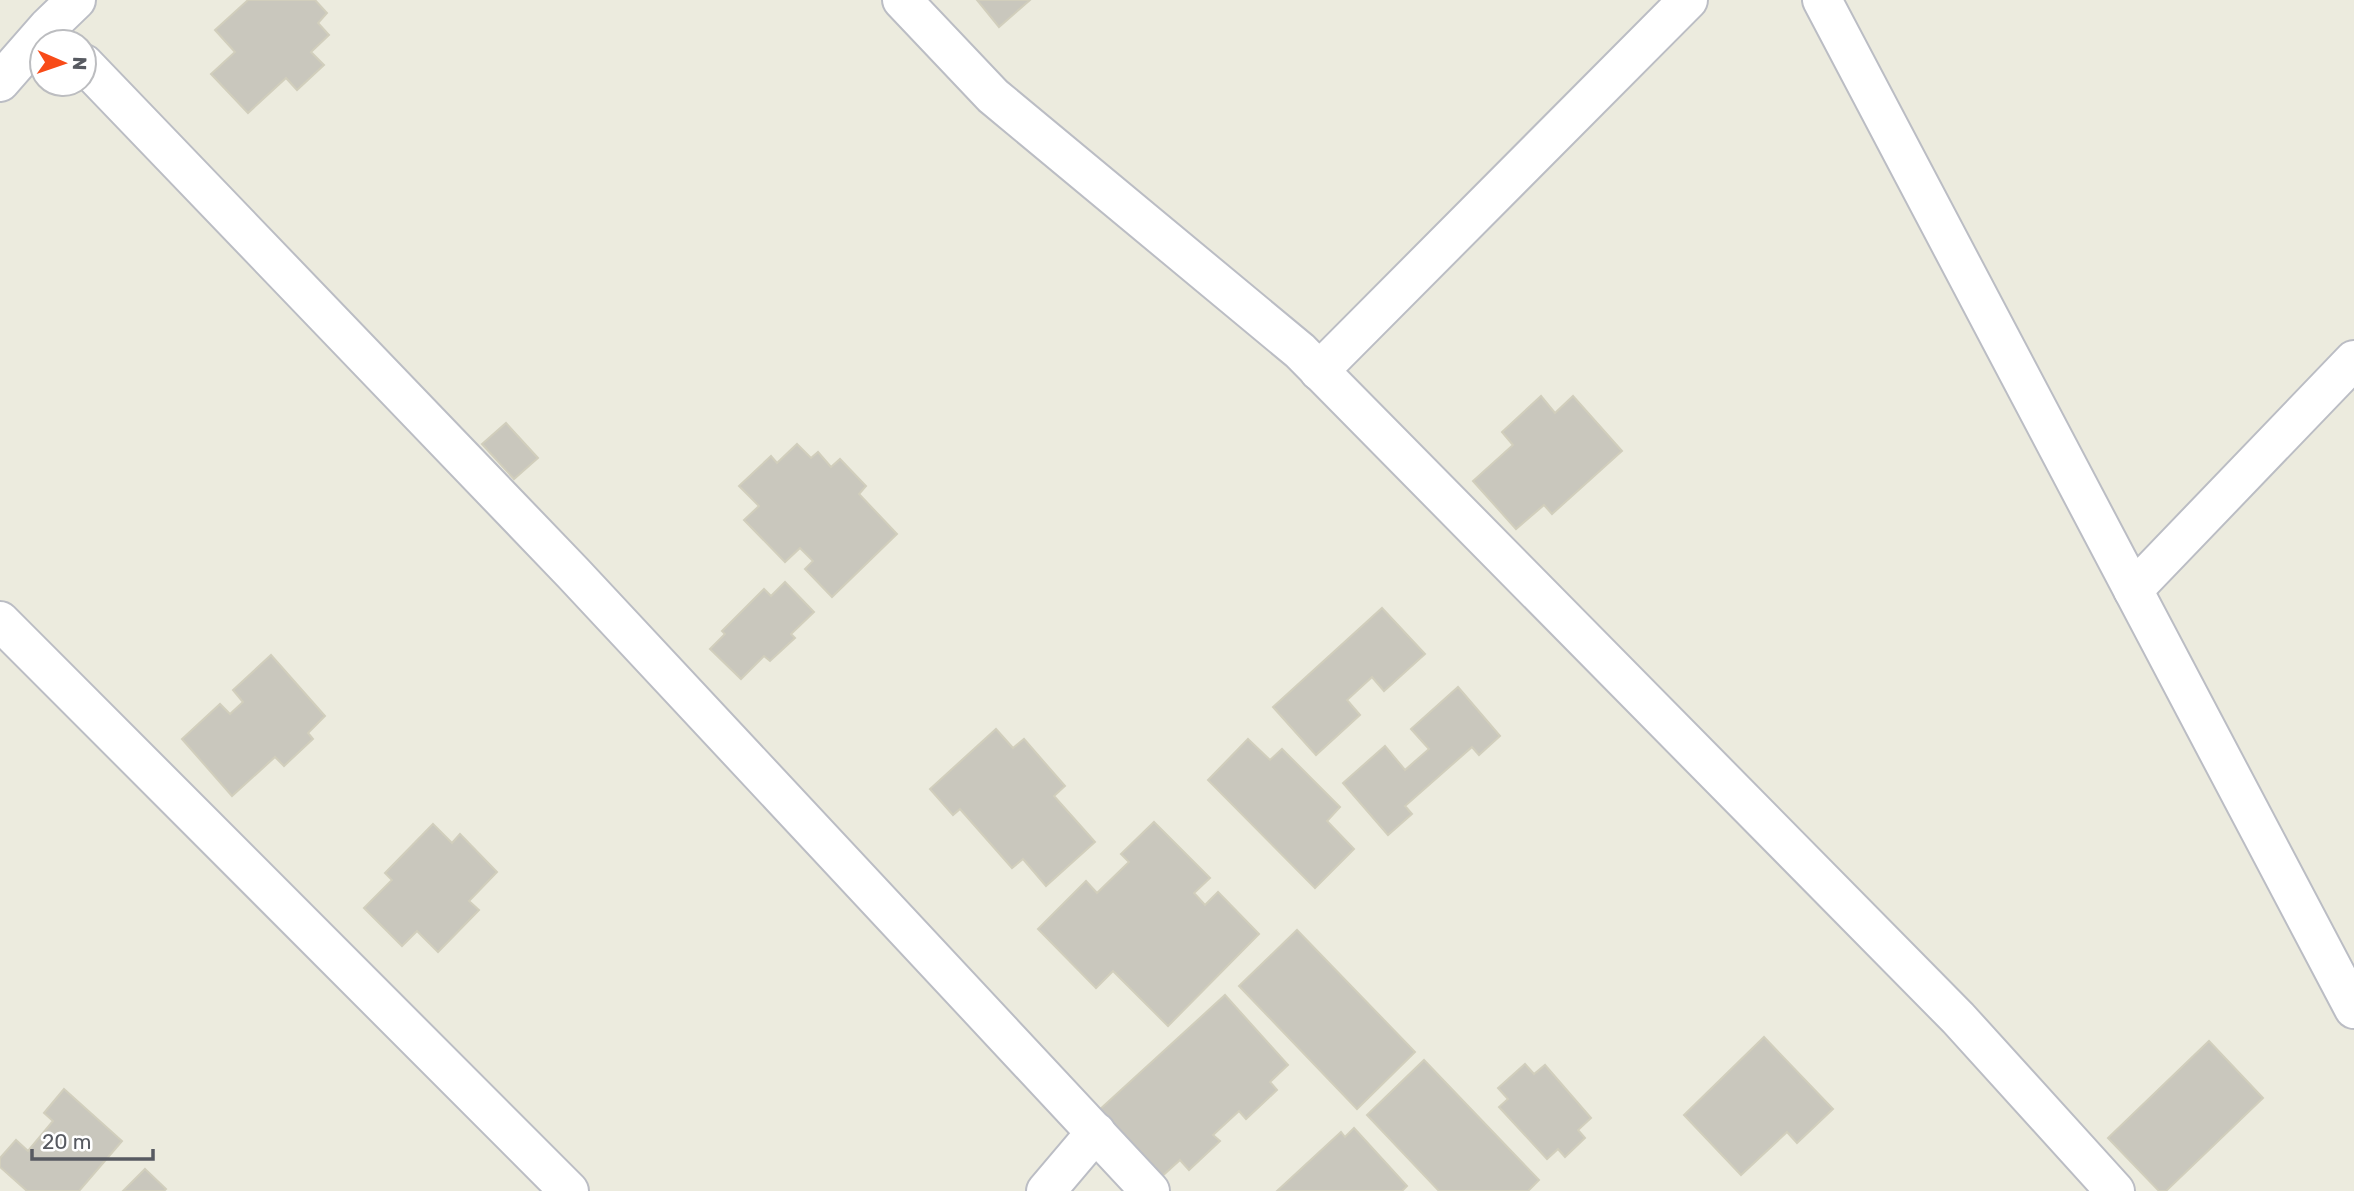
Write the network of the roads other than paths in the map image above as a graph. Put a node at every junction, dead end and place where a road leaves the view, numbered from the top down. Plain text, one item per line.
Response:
1 (76, 0) edge
2 (902, 0) edge
3 (1688, 0) edge
4 (1822, 0) edge
5 (59, 28) edge
6 (28, 58) edge
7 (98, 79) edge
8 (0, 82) edge
9 (2354, 360) edge
10 (1319, 371) junction
11 (2133, 590) junction
12 (0, 621) edge
13 (2354, 1009) edge
14 (1096, 1132) junction
15 (569, 1191) edge
16 (1046, 1191) edge
17 (1150, 1191) edge
18 (2115, 1191) edge

1 - 5 street
2 - 10 street
3 - 10 street
4 - 11 street
6 - 8 street
7 - 14 street
9 - 11 street
10 - 18 street
11 - 13 street
12 - 15 street
14 - 16 street
14 - 17 street

